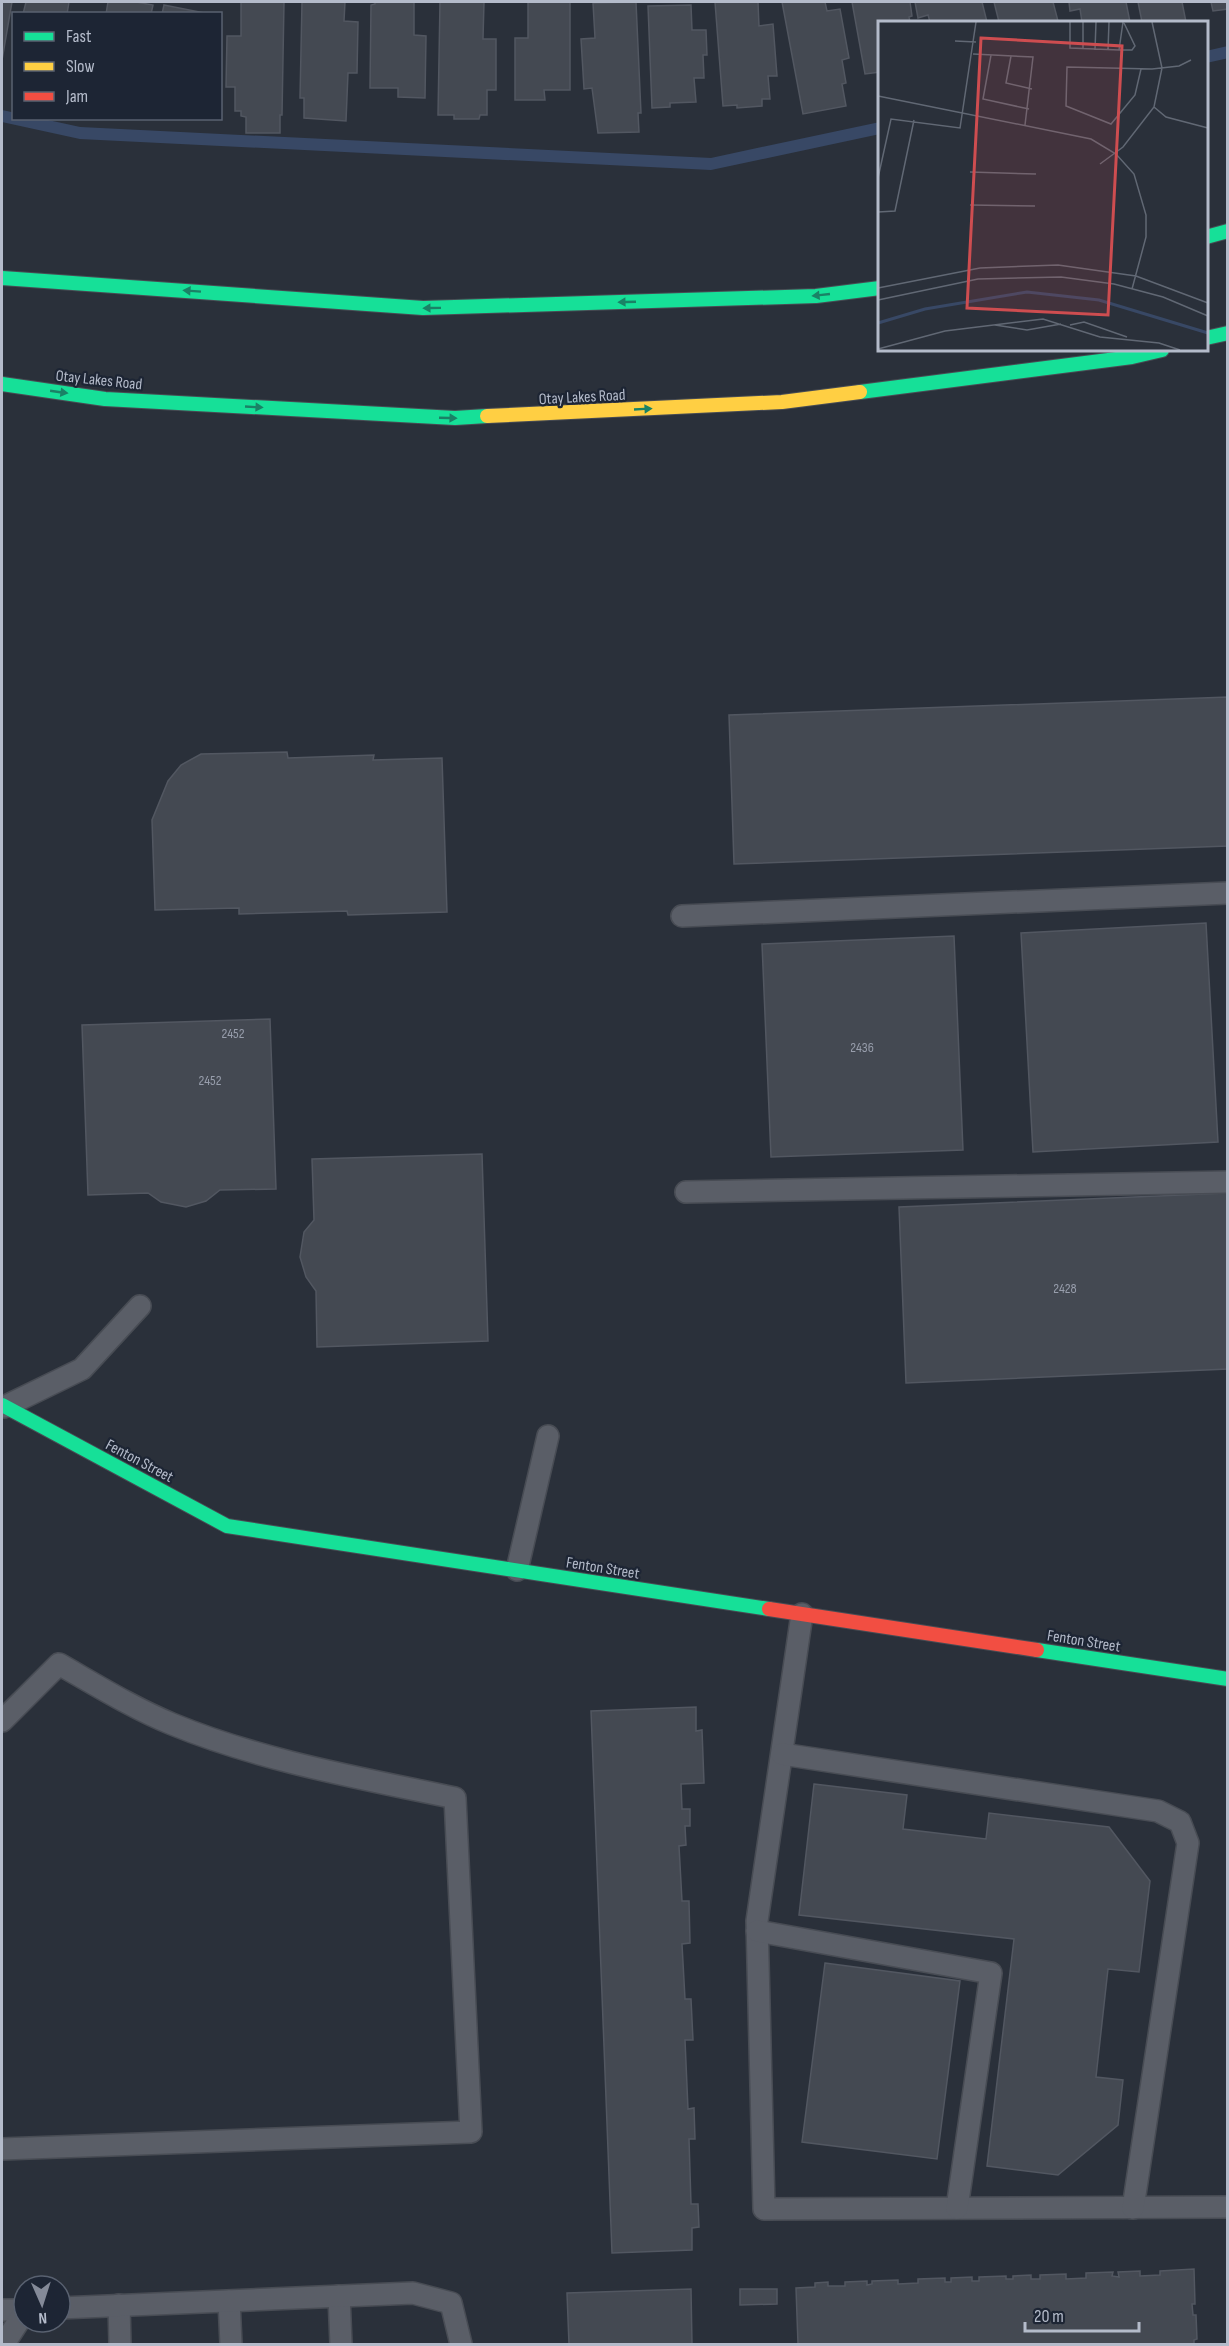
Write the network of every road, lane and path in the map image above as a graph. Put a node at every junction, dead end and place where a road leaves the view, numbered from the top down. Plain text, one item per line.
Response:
1 (1227, 231) edge
2 (1208, 236) edge
3 (2, 278) edge
4 (878, 288) edge
5 (1227, 333) edge
6 (1208, 338) edge
7 (1158, 351) edge
8 (2, 384) edge
9 (1227, 893) edge
10 (682, 916) dead end
11 (1227, 1182) edge
12 (686, 1192) dead end
13 (140, 1306) dead end
14 (3, 1406) edge
15 (548, 1436) dead end
16 (517, 1570) junction
17 (802, 1614) junction
18 (1227, 1679) edge
19 (2, 1720) edge
20 (782, 1754) junction
21 (757, 1931) junction
22 (2, 2150) edge
23 (1227, 2207) edge
24 (957, 2208) junction
25 (1133, 2208) junction
26 (339, 2296) junction
27 (229, 2301) junction
28 (119, 2306) junction
29 (72, 2308) edge
30 (12, 2331) edge
31 (4, 2344) edge
32 (120, 2344) edge
33 (231, 2344) edge
34 (341, 2344) edge
35 (461, 2344) edge

1 - 2 main road
4 -> 3 main road
5 - 6 main road
8 -> 7 main road, Otay Lakes Road
9 - 10 lane
11 - 12 lane
13 - 14 lane
14 - 16 main road, Fenton Street
15 - 16 lane
16 - 17 main road, Fenton Street
17 - 18 main road, Fenton Street
17 - 20 lane
19 - 22 lane
20 - 21 lane
20 - 25 lane
21 - 24 lane
21 - 24 lane
23 - 25 lane
24 - 25 lane
26 - 27 lane
26 - 34 lane
26 - 35 lane
27 - 28 lane
27 - 33 lane
28 - 29 lane
28 - 32 lane
30 - 31 lane

